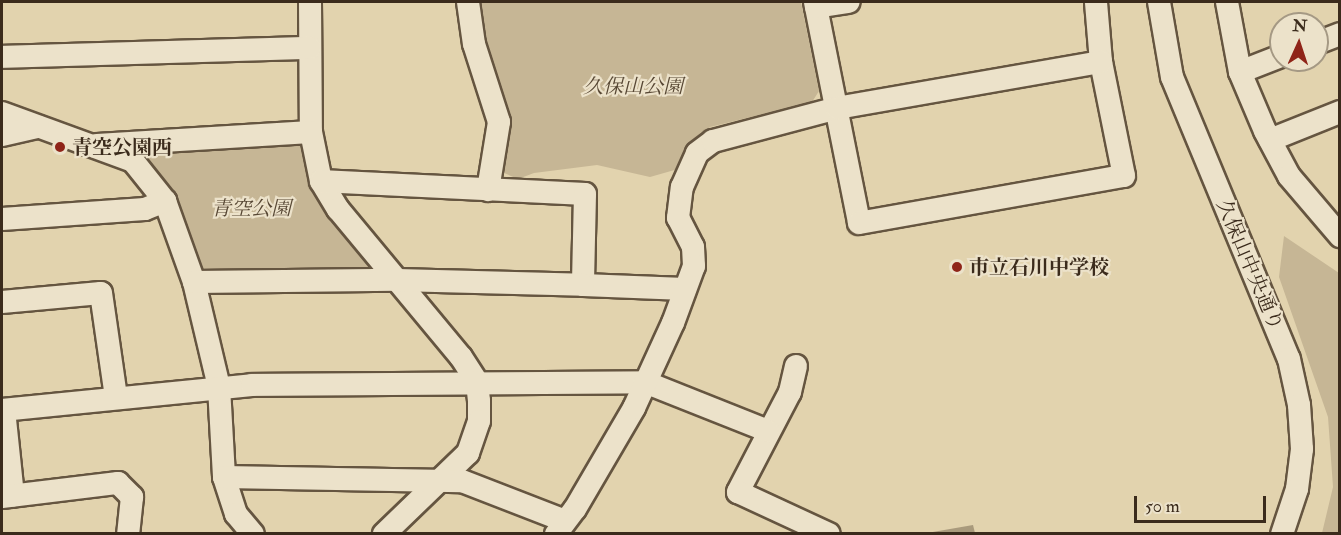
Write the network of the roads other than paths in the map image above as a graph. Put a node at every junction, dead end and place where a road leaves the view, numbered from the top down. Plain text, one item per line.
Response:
1 (310, 2) edge
2 (468, 2) edge
3 (849, 2) edge
4 (1096, 2) edge
5 (1159, 2) edge
6 (1227, 2) edge
7 (815, 4) edge
8 (310, 48) junction
9 (2, 57) edge
10 (1269, 61) edge
11 (1101, 62) junction
12 (1240, 72) junction
13 (837, 108) junction
14 (1340, 112) edge
15 (2, 113) edge
16 (38, 127) junction
17 (311, 132) junction
18 (2, 135) edge
19 (1270, 140) junction
20 (97, 145) junction
21 (321, 181) junction
22 (488, 190) junction
23 (165, 201) junction
24 (2, 219) edge
25 (1340, 236) edge
26 (397, 280) junction
27 (194, 282) junction
28 (583, 285) junction
29 (685, 289) junction
30 (2, 302) edge
31 (796, 366) dead end
32 (477, 381) junction
33 (645, 382) junction
34 (219, 387) junction
35 (116, 397) junction
36 (3, 410) edge
37 (768, 431) junction
38 (224, 477) junction
39 (443, 480) junction
40 (7, 496) edge
41 (560, 527) edge
42 (128, 534) edge
43 (253, 534) edge
44 (384, 534) edge
45 (828, 534) edge
46 (1282, 534) edge

1 - 8 street
2 - 22 street
3 - 7 street
4 - 11 street
5 - 46 street, 久保山中央通り
6 - 12 street
7 - 13 street
8 - 9 street
8 - 17 street
10 - 12 street
11 - 13 street
11 - 13 street
12 - 19 street
13 - 29 street
14 - 19 street
15 - 16 street
16 - 18 street
16 - 20 street
17 - 20 street
17 - 21 street
19 - 25 street
20 - 23 street
21 - 22 street
21 - 26 street
22 - 28 street
23 - 24 street
23 - 27 street
26 - 27 street
26 - 28 street
26 - 32 street
27 - 34 street
28 - 29 street
29 - 33 street
30 - 35 street
31 - 37 street
32 - 33 street
32 - 34 street
32 - 39 street
33 - 37 street
33 - 41 street
34 - 35 street
34 - 38 street
35 - 36 street
36 - 40 street
37 - 45 street
38 - 39 street
38 - 43 street
39 - 41 street
39 - 44 street
40 - 42 street

